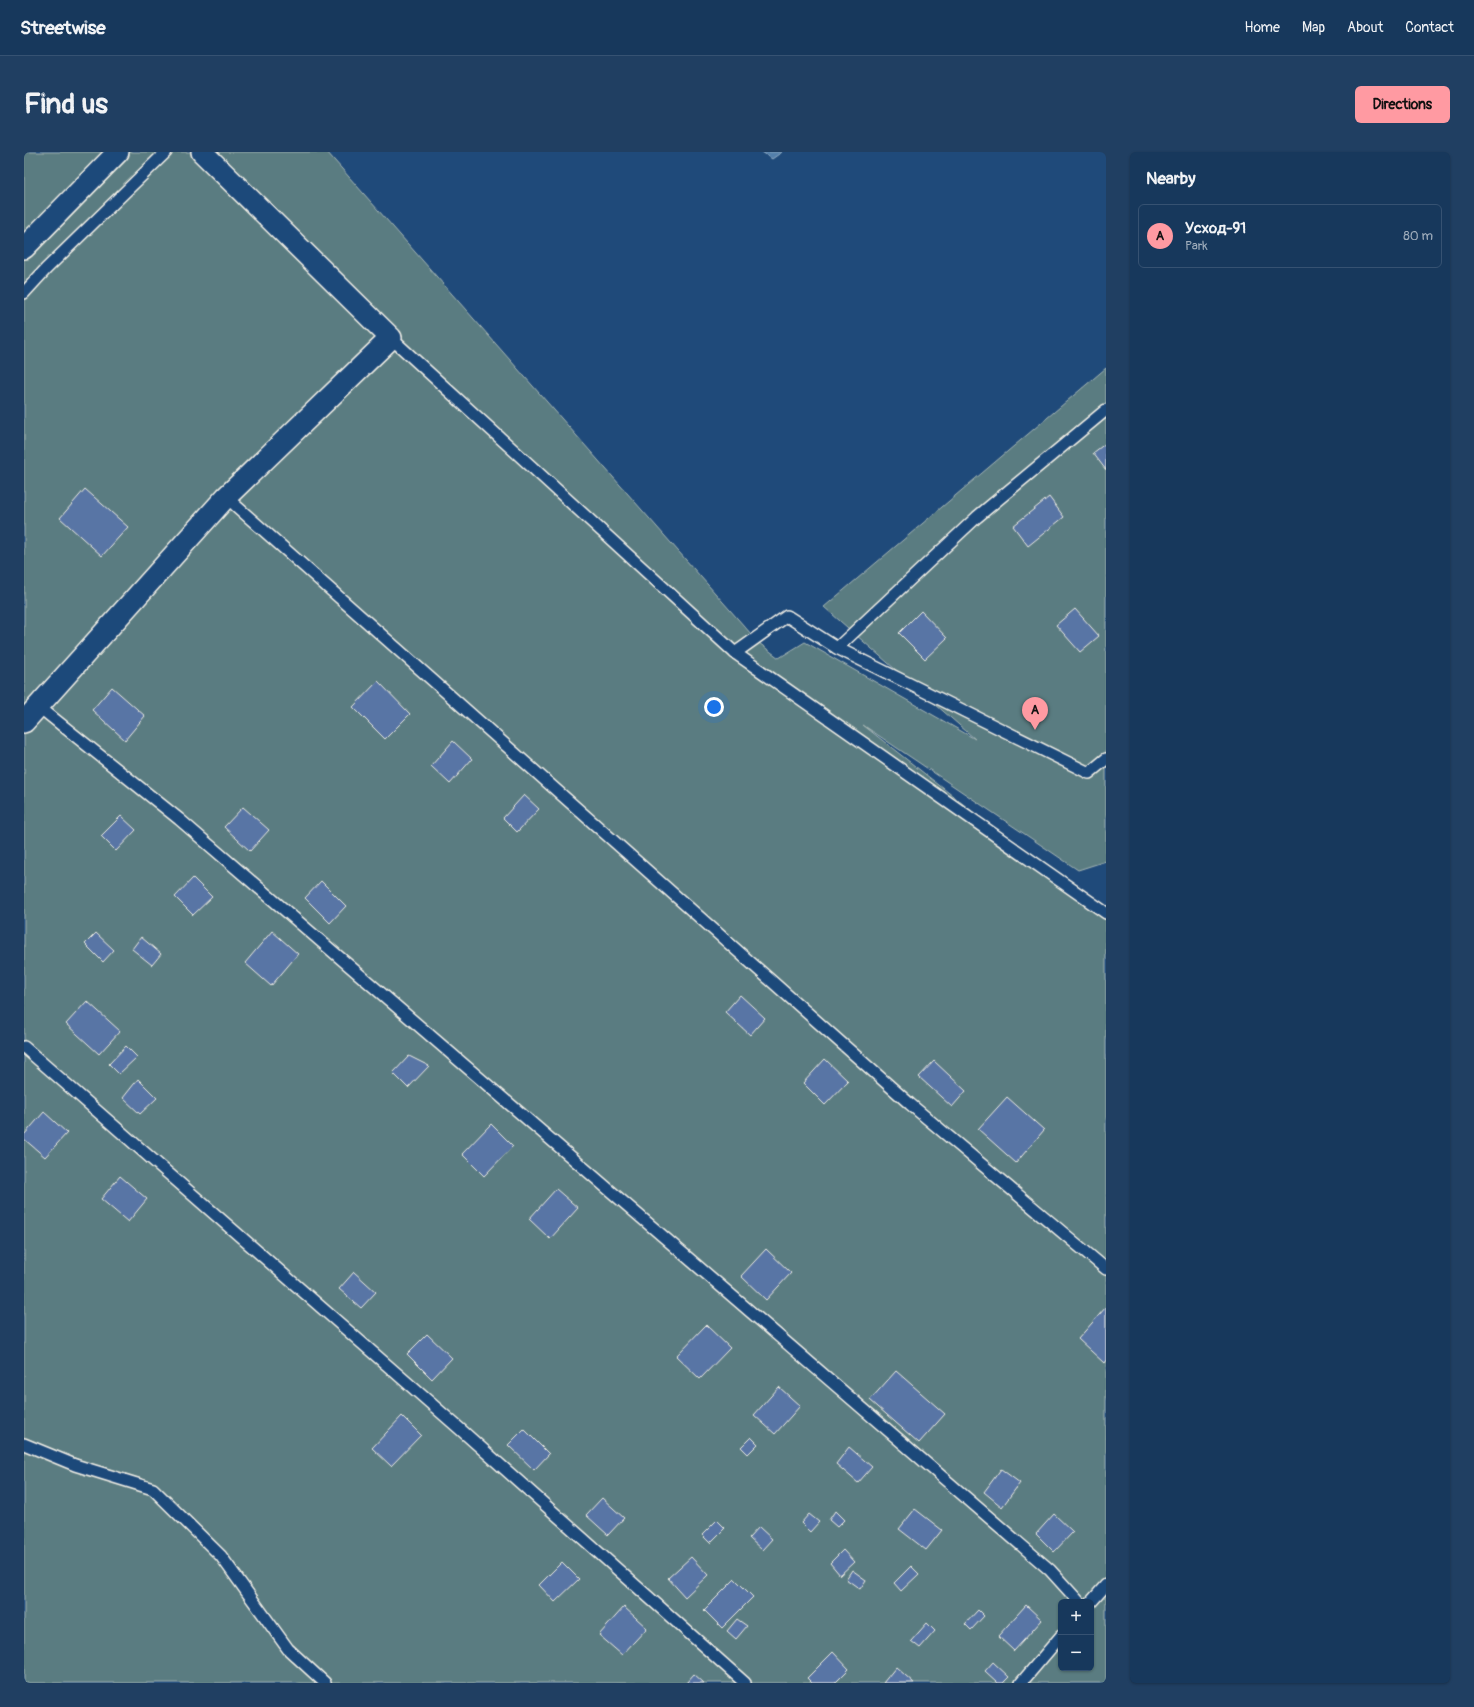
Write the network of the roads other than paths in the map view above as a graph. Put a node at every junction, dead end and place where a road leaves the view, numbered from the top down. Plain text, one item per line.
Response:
1 (118, 152) edge
2 (166, 152) edge
3 (202, 152) edge
4 (24, 248) edge
5 (24, 293) edge
6 (391, 338) junction
7 (1106, 410) edge
8 (226, 497) junction
9 (837, 648) junction
10 (735, 653) junction
11 (38, 706) junction
12 (24, 722) edge
13 (1106, 758) edge
14 (1106, 913) edge
15 (24, 1047) edge
16 (1106, 1269) edge
17 (24, 1444) edge
18 (1106, 1585) edge
19 (1076, 1599) edge
20 (1094, 1599) edge
21 (1058, 1640) edge
22 (325, 1683) edge
23 (745, 1683) edge
24 (1021, 1683) edge

1 - 4 street
2 - 5 lane
3 - 6 street
6 - 8 street
6 - 10 lane
7 - 9 lane
8 - 11 street
8 - 16 lane
9 - 10 lane
9 - 13 lane
10 - 14 lane
11 - 12 street
11 - 19 lane
15 - 23 lane
17 - 22 lane
18 - 20 lane
21 - 24 lane

